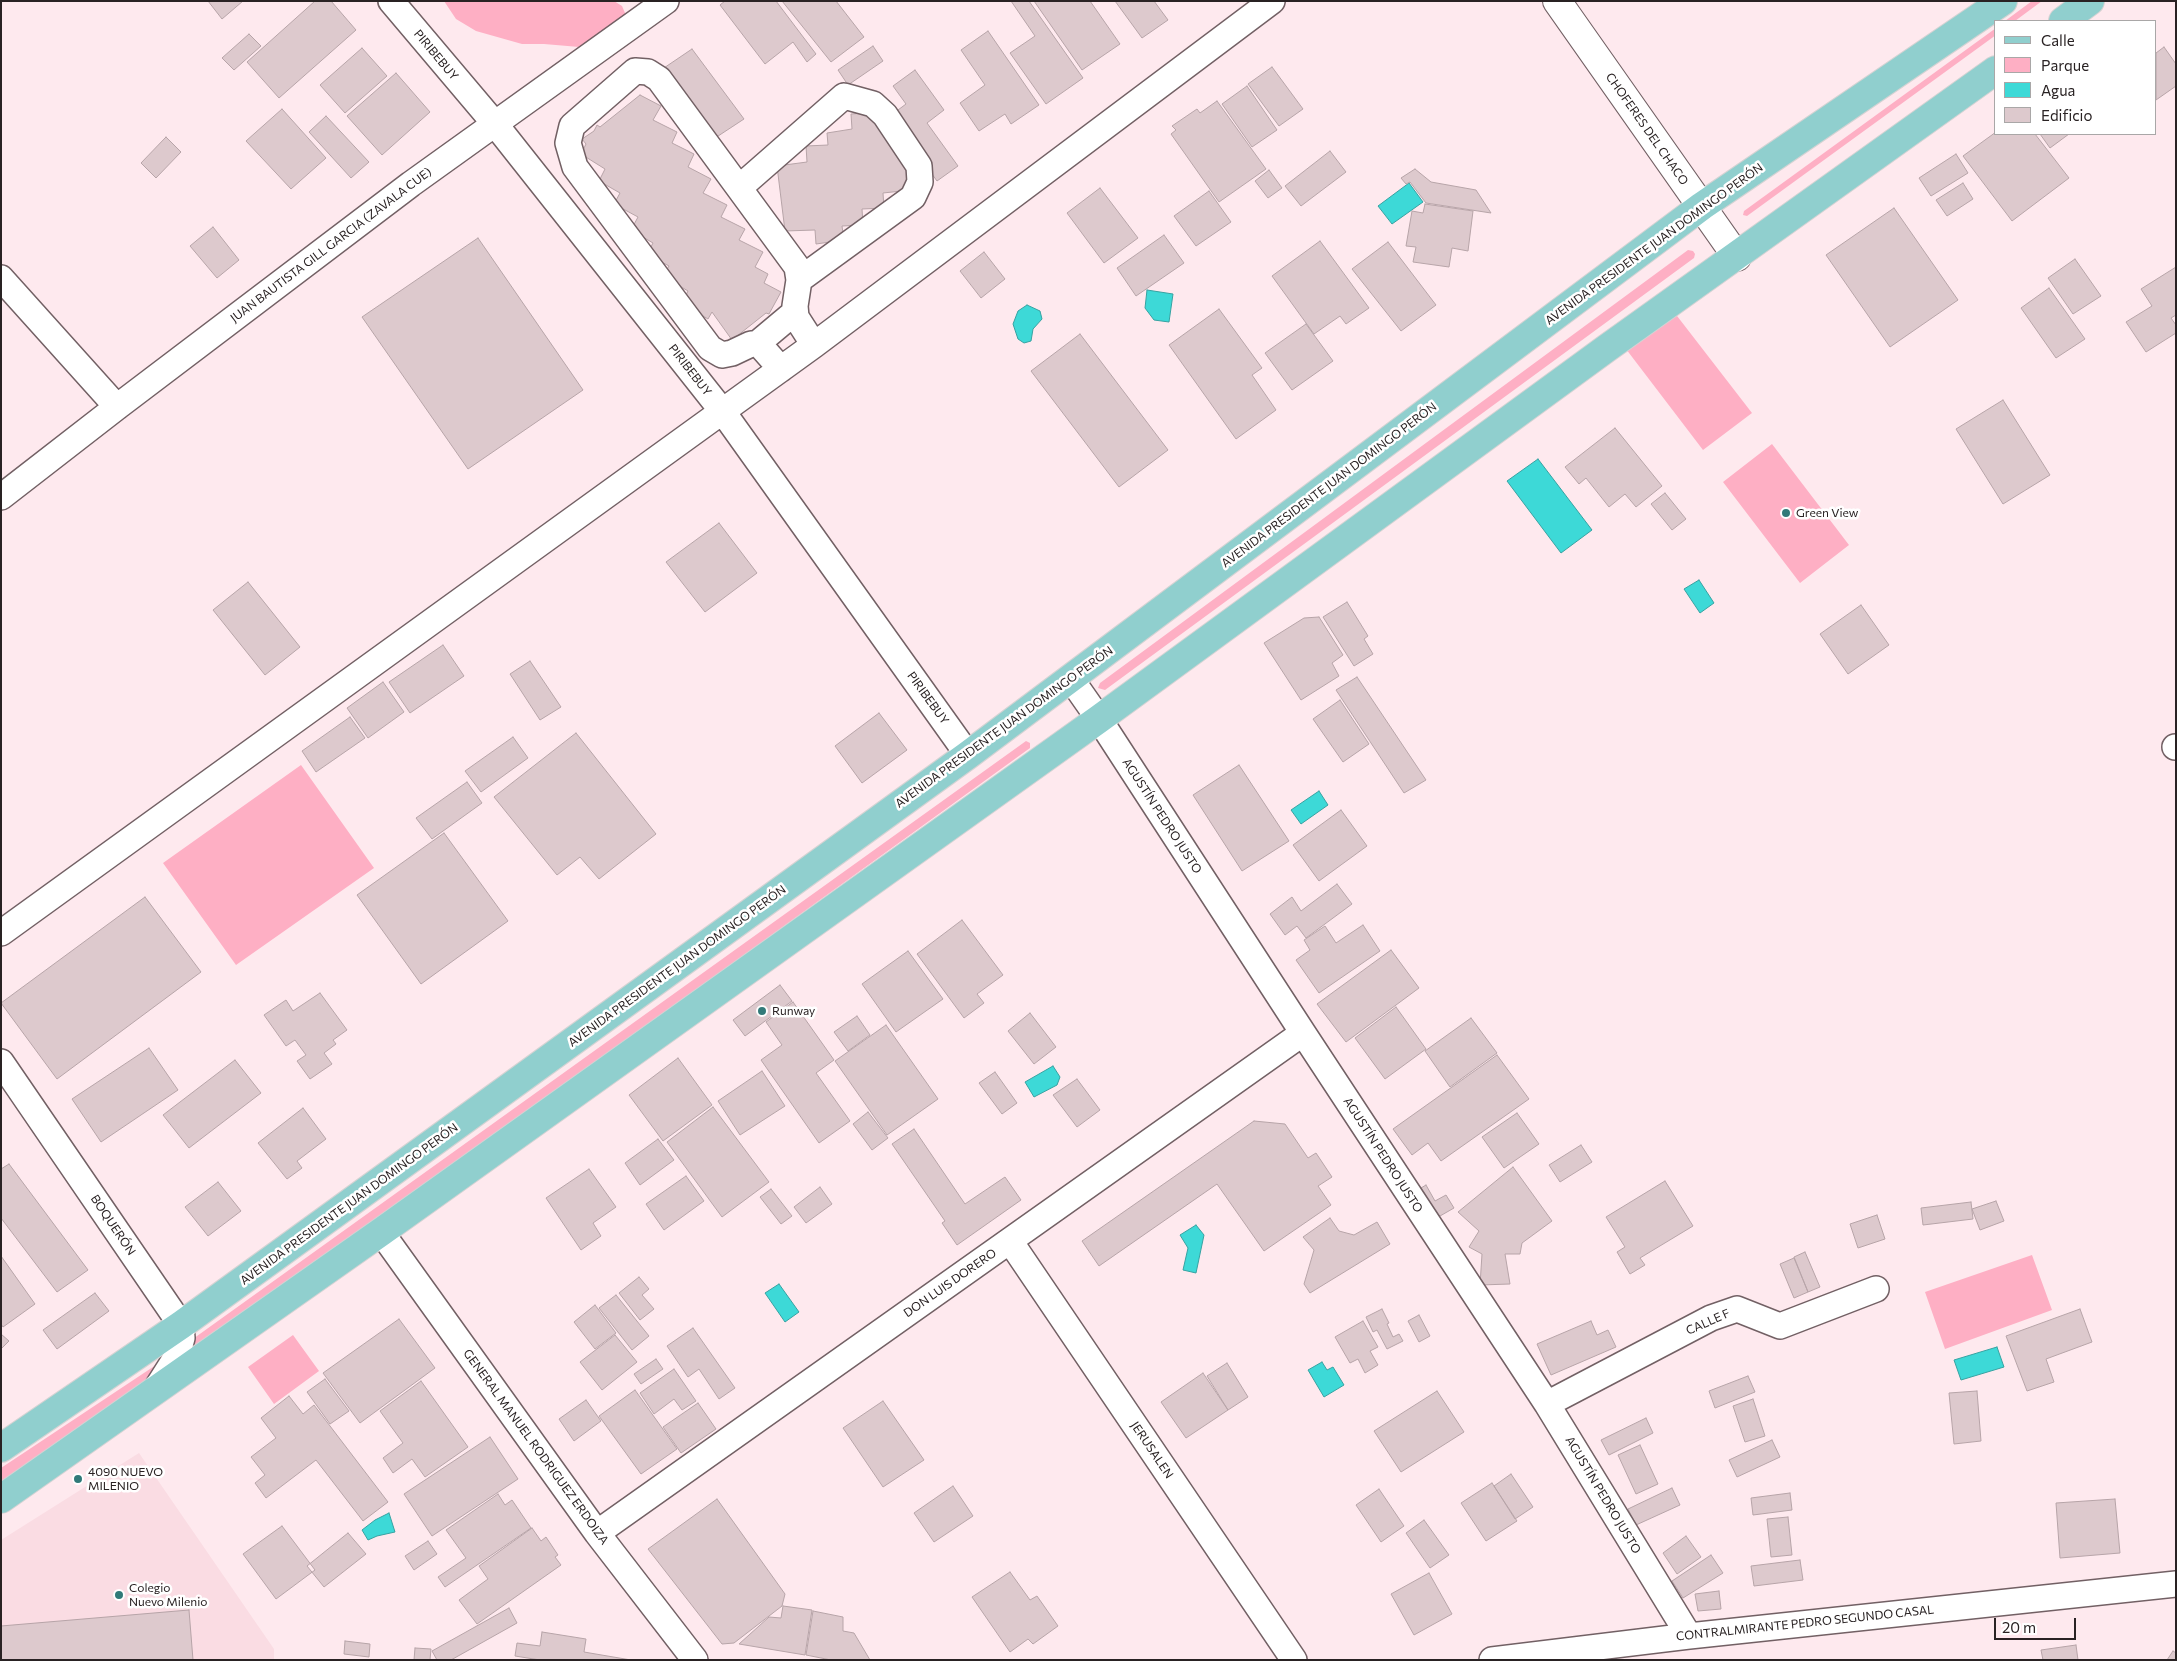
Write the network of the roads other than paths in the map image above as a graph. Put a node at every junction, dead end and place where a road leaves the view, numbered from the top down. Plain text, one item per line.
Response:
1 (392, 1) edge
2 (666, 1) edge
3 (1272, 1) edge
4 (1557, 1) edge
5 (2003, 1) edge
6 (2090, 1) edge
7 (2064, 20) edge
8 (1994, 71) edge
9 (495, 124) junction
10 (739, 188) junction
11 (1702, 206) junction
12 (1737, 257) junction
13 (1, 278) edge
14 (800, 280) junction
15 (795, 312) junction
16 (758, 343) junction
17 (814, 346) junction
18 (781, 370) junction
19 (117, 407) junction
20 (723, 412) junction
21 (1, 497) edge
22 (1071, 679) junction
23 (1100, 719) junction
24 (968, 755) junction
25 (1, 933) edge
26 (1302, 1033) junction
27 (1, 1062) edge
28 (381, 1232) junction
29 (1010, 1240) junction
30 (1876, 1289) dead end
31 (181, 1325) junction
32 (153, 1393) junction
33 (1547, 1404) junction
34 (1, 1448) edge
35 (1, 1499) edge
36 (597, 1533) junction
37 (2176, 1584) edge
38 (1689, 1636) junction
39 (695, 1660) edge
40 (1294, 1660) edge
41 (1492, 1660) edge

1 - 9 street, PIRIBEBUY
2 - 9 street, JUAN BAUTISTA GILL GARCIA (ZAVALA CUE)
3 - 17 street
4 - 11 main road, CHOFERES DEL CHACO
5 - 11 main road, AVENIDA PRESIDENTE JUAN DOMINGO PERÓN
6 - 7 main road
8 - 12 main road
9 - 19 street, JUAN BAUTISTA GILL GARCIA (ZAVALA CUE)
9 - 20 street, PIRIBEBUY
10 - 14 street
10 - 14 street
10 - 16 street
11 - 12 main road, CHOFERES DEL CHACO
11 - 22 main road, AVENIDA PRESIDENTE JUAN DOMINGO PERÓN
12 - 23 main road
13 - 19 street
14 - 15 street
15 - 16 street
15 - 17 street
16 - 18 street
17 - 18 street
18 - 20 street
19 - 21 street, JUAN BAUTISTA GILL GARCIA (ZAVALA CUE)
20 - 24 street, PIRIBEBUY
20 - 25 street
22 - 23 street, AGUSTÍN PEDRO JUSTO
22 - 24 main road, AVENIDA PRESIDENTE JUAN DOMINGO PERÓN
23 - 26 street, AGUSTÍN PEDRO JUSTO
23 - 28 main road
24 - 31 main road, AVENIDA PRESIDENTE JUAN DOMINGO PERÓN
26 - 29 street, DON LUIS DORERO
26 - 33 street, AGUSTÍN PEDRO JUSTO
27 - 31 street, BOQUERÓN
28 - 32 main road
28 - 36 street, GENERAL MANUEL RODRIGUEZ ERDOIZA
29 - 36 street, DON LUIS DORERO
29 - 40 street, JERUSALEN
30 - 33 street, CALLE F
31 - 32 street
31 - 34 main road, AVENIDA PRESIDENTE JUAN DOMINGO PERÓN
32 - 35 main road
33 - 38 street, AGUSTÍN PEDRO JUSTO
36 - 39 street, GENERAL MANUEL RODRIGUEZ ERDOIZA
37 - 38 street, CONTRALMIRANTE PEDRO SEGUNDO CASAL
38 - 41 street, CONTRALMIRANTE PEDRO SEGUNDO CASAL

